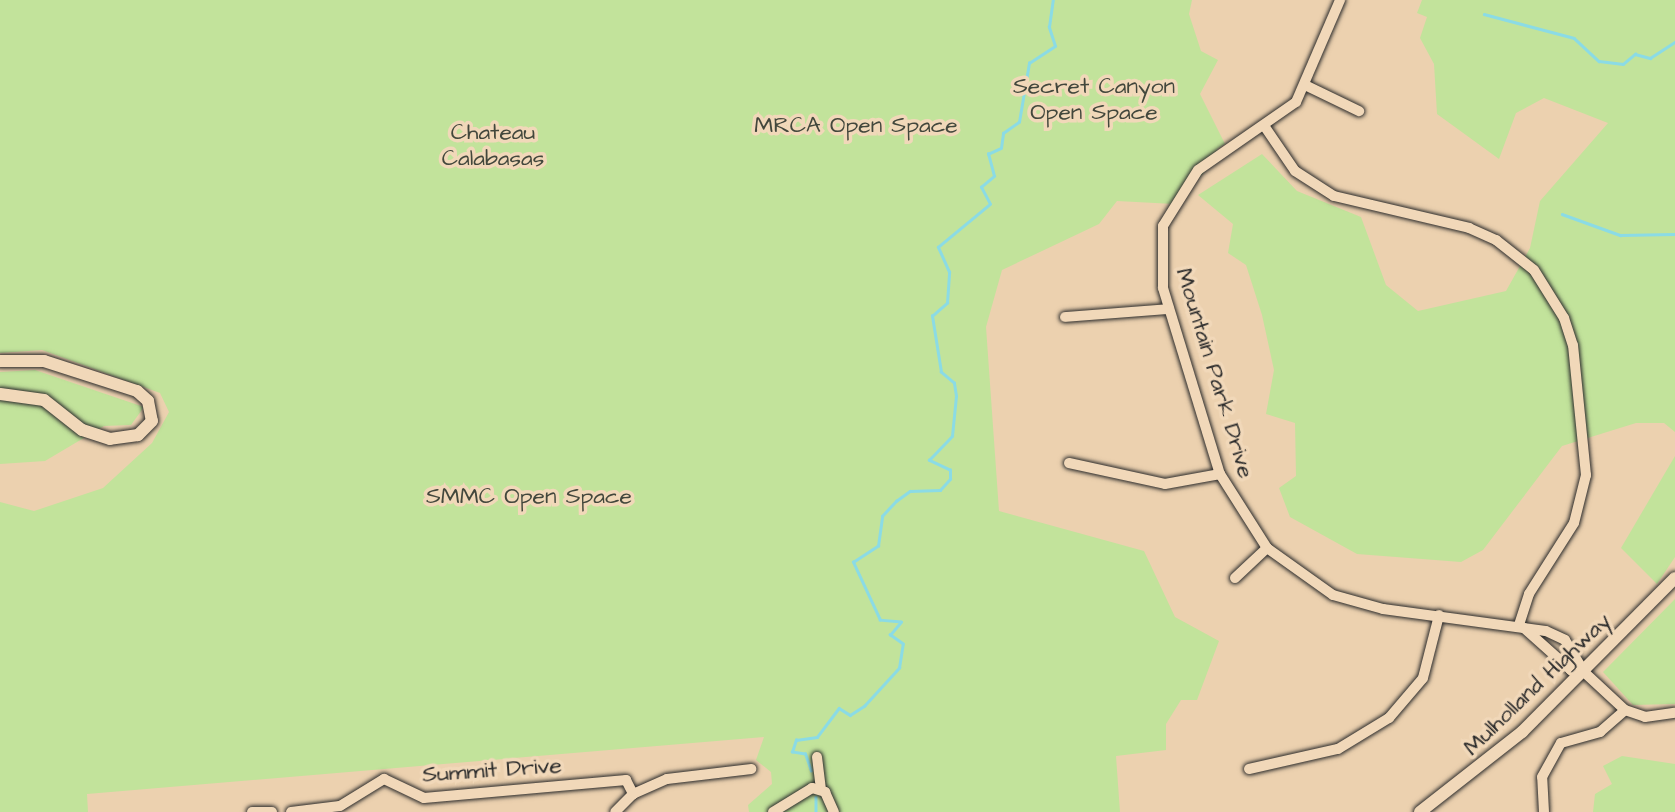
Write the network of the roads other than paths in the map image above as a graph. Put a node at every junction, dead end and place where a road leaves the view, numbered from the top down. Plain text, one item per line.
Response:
1 (1340, 0) edge
2 (1307, 86) junction
3 (1359, 111) dead end
4 (1265, 127) junction
5 (1169, 309) junction
6 (1065, 317) dead end
7 (0, 361) edge
8 (0, 394) edge
9 (1069, 463) dead end
10 (1220, 474) junction
11 (1267, 548) junction
12 (1235, 578) dead end
13 (1675, 578) edge
14 (1439, 615) junction
15 (1519, 624) junction
16 (1562, 639) junction
17 (1550, 650) junction
18 (1584, 672) junction
19 (1625, 710) junction
20 (1675, 713) edge
21 (817, 757) dead end
22 (751, 769) dead end
23 (1249, 769) dead end
24 (821, 789) junction
25 (633, 794) junction
26 (252, 812) edge
27 (272, 812) edge
28 (291, 812) edge
29 (615, 812) edge
30 (773, 812) edge
31 (834, 812) edge
32 (1420, 812) edge
33 (1544, 812) edge

1 - 2 street, Mountain Park Drive
2 - 3 street
2 - 4 street, Mountain Park Drive
4 - 5 street, Mountain Park Drive
4 - 15 street
5 - 6 street
5 - 10 street, Mountain Park Drive
7 - 8 main road
9 - 10 street
10 - 11 street, Mountain Park Drive
11 - 12 street
11 - 14 street, Mountain Park Drive
13 - 18 main road, Mulholland Highway
14 - 15 street, Mountain Park Drive
14 - 23 street
15 - 16 street, Mountain Park Drive
15 - 17 street
16 - 17 street
16 - 18 street
17 - 18 street
18 - 19 street
18 - 32 main road, Mulholland Highway
19 - 20 street
19 - 33 street
21 - 24 street
22 - 25 street
24 - 30 street
24 - 31 street
25 - 28 street, Summit Drive
25 - 29 street
26 - 27 street

